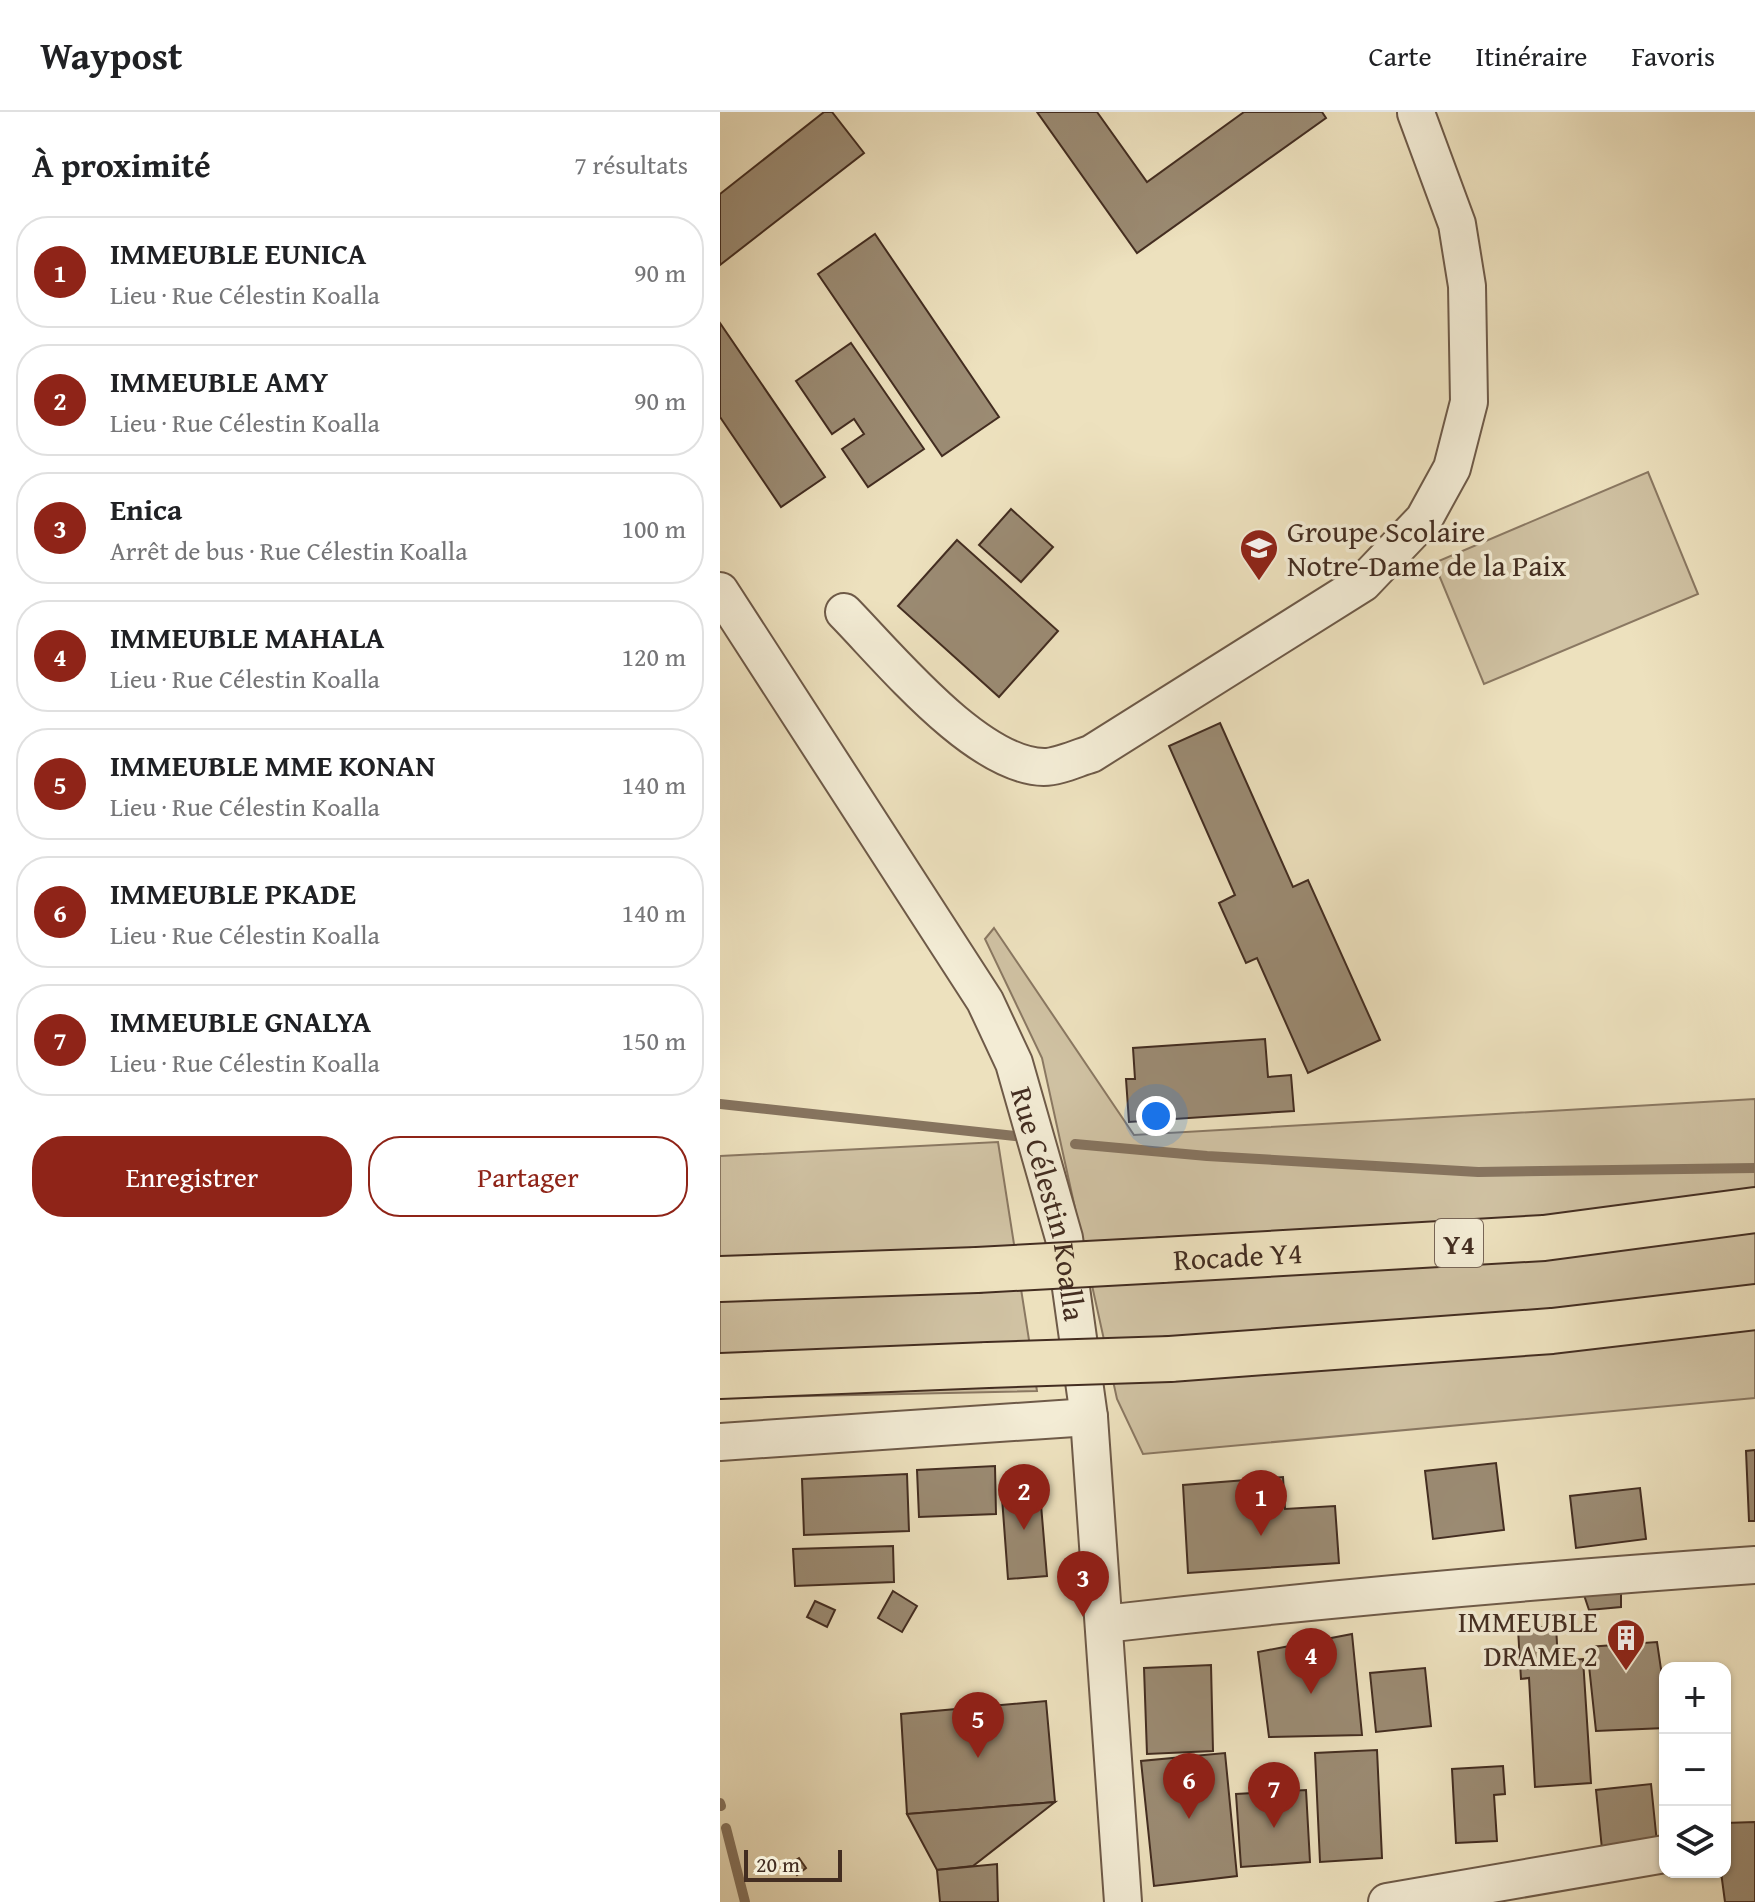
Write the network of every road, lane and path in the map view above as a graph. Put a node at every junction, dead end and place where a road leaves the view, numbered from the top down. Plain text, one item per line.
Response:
1 (1416, 113) edge
2 (720, 591) edge
3 (844, 612) dead end
4 (1755, 1210) edge
5 (720, 1279) edge
6 (1755, 1307) edge
7 (720, 1376) edge
8 (1089, 1417) junction
9 (720, 1442) edge
10 (1755, 1565) edge
11 (1104, 1624) junction
12 (1659, 1855) edge
13 (1123, 1902) edge
14 (1387, 1902) edge

1 - 3 street
2 - 8 street, Rue Célestin Koalla
4 - 5 highway, Rocade Y4 / Y4, bridge
6 - 7 highway, bridge
8 - 9 street
8 - 11 street, Rue Célestin Koalla
10 - 11 street
11 - 13 street, Rue Célestin Koalla
12 - 14 street

